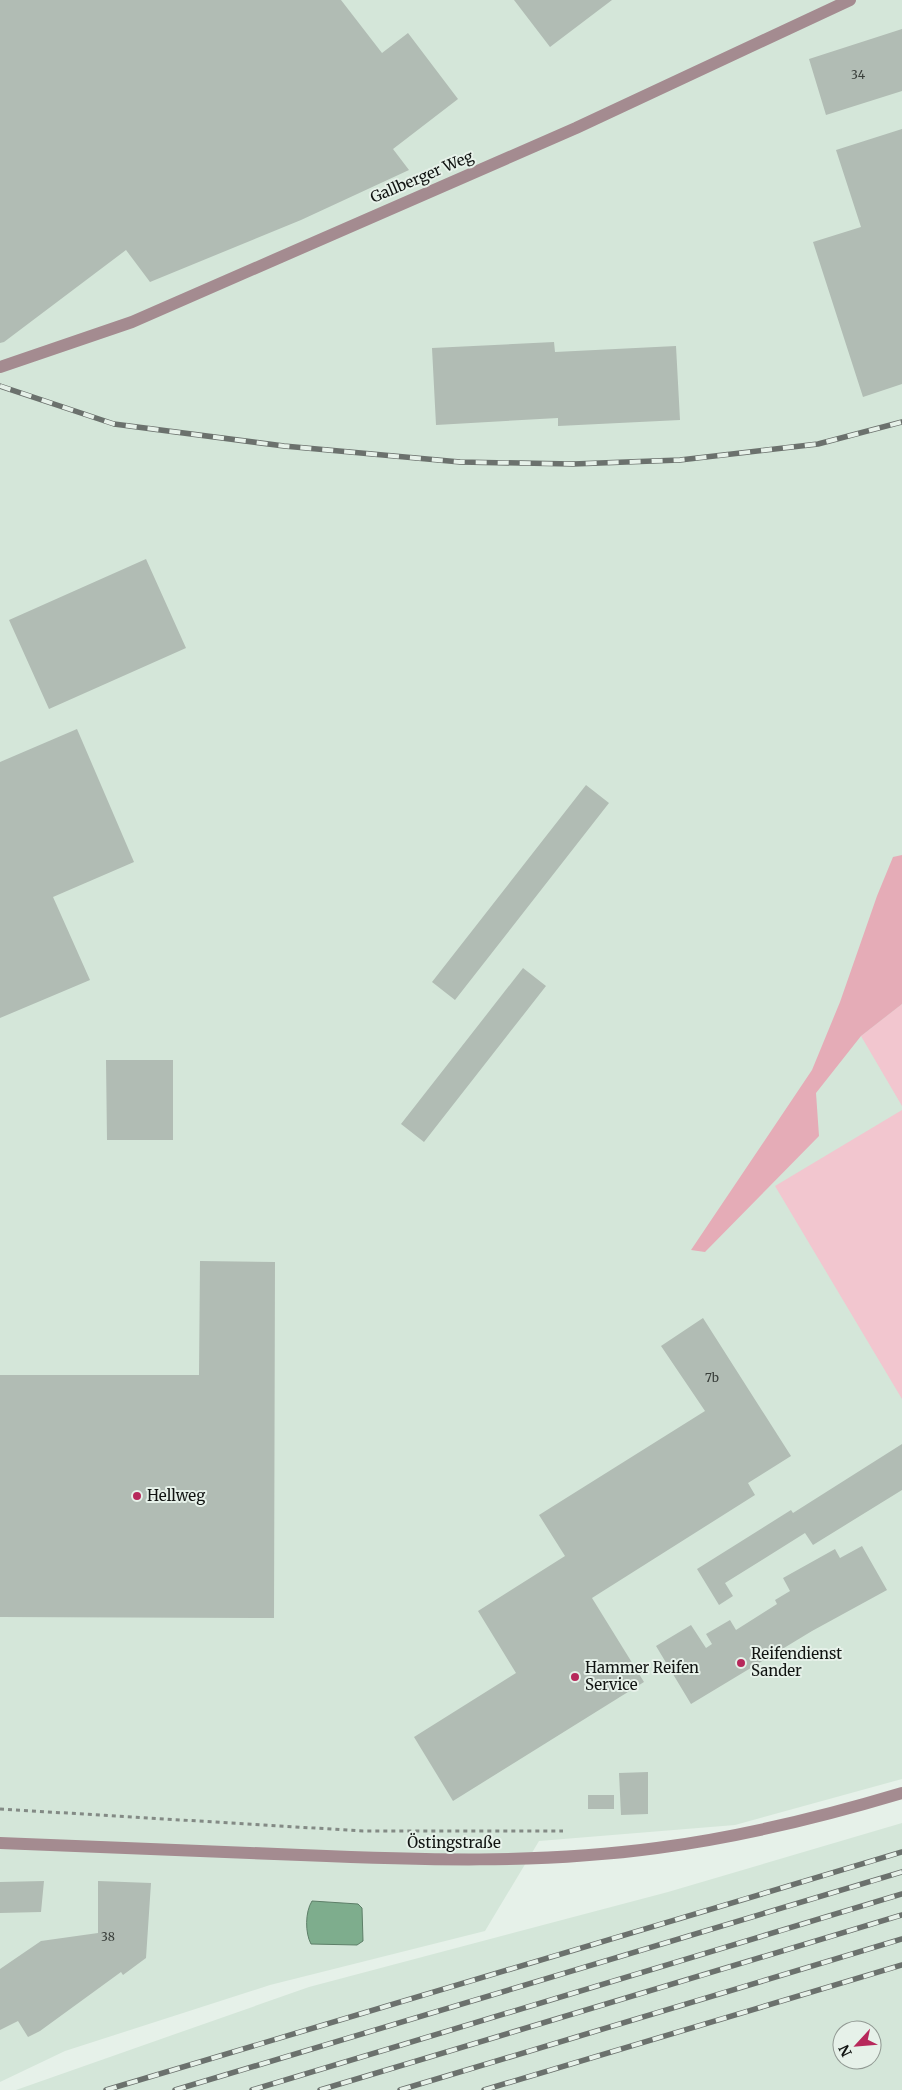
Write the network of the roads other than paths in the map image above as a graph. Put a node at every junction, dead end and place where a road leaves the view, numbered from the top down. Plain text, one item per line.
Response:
1 (850, 0) edge
2 (0, 367) edge
3 (902, 1794) edge
4 (0, 1843) edge

1 - 2 street, Gallberger Weg
3 - 4 street, Östingstraße

